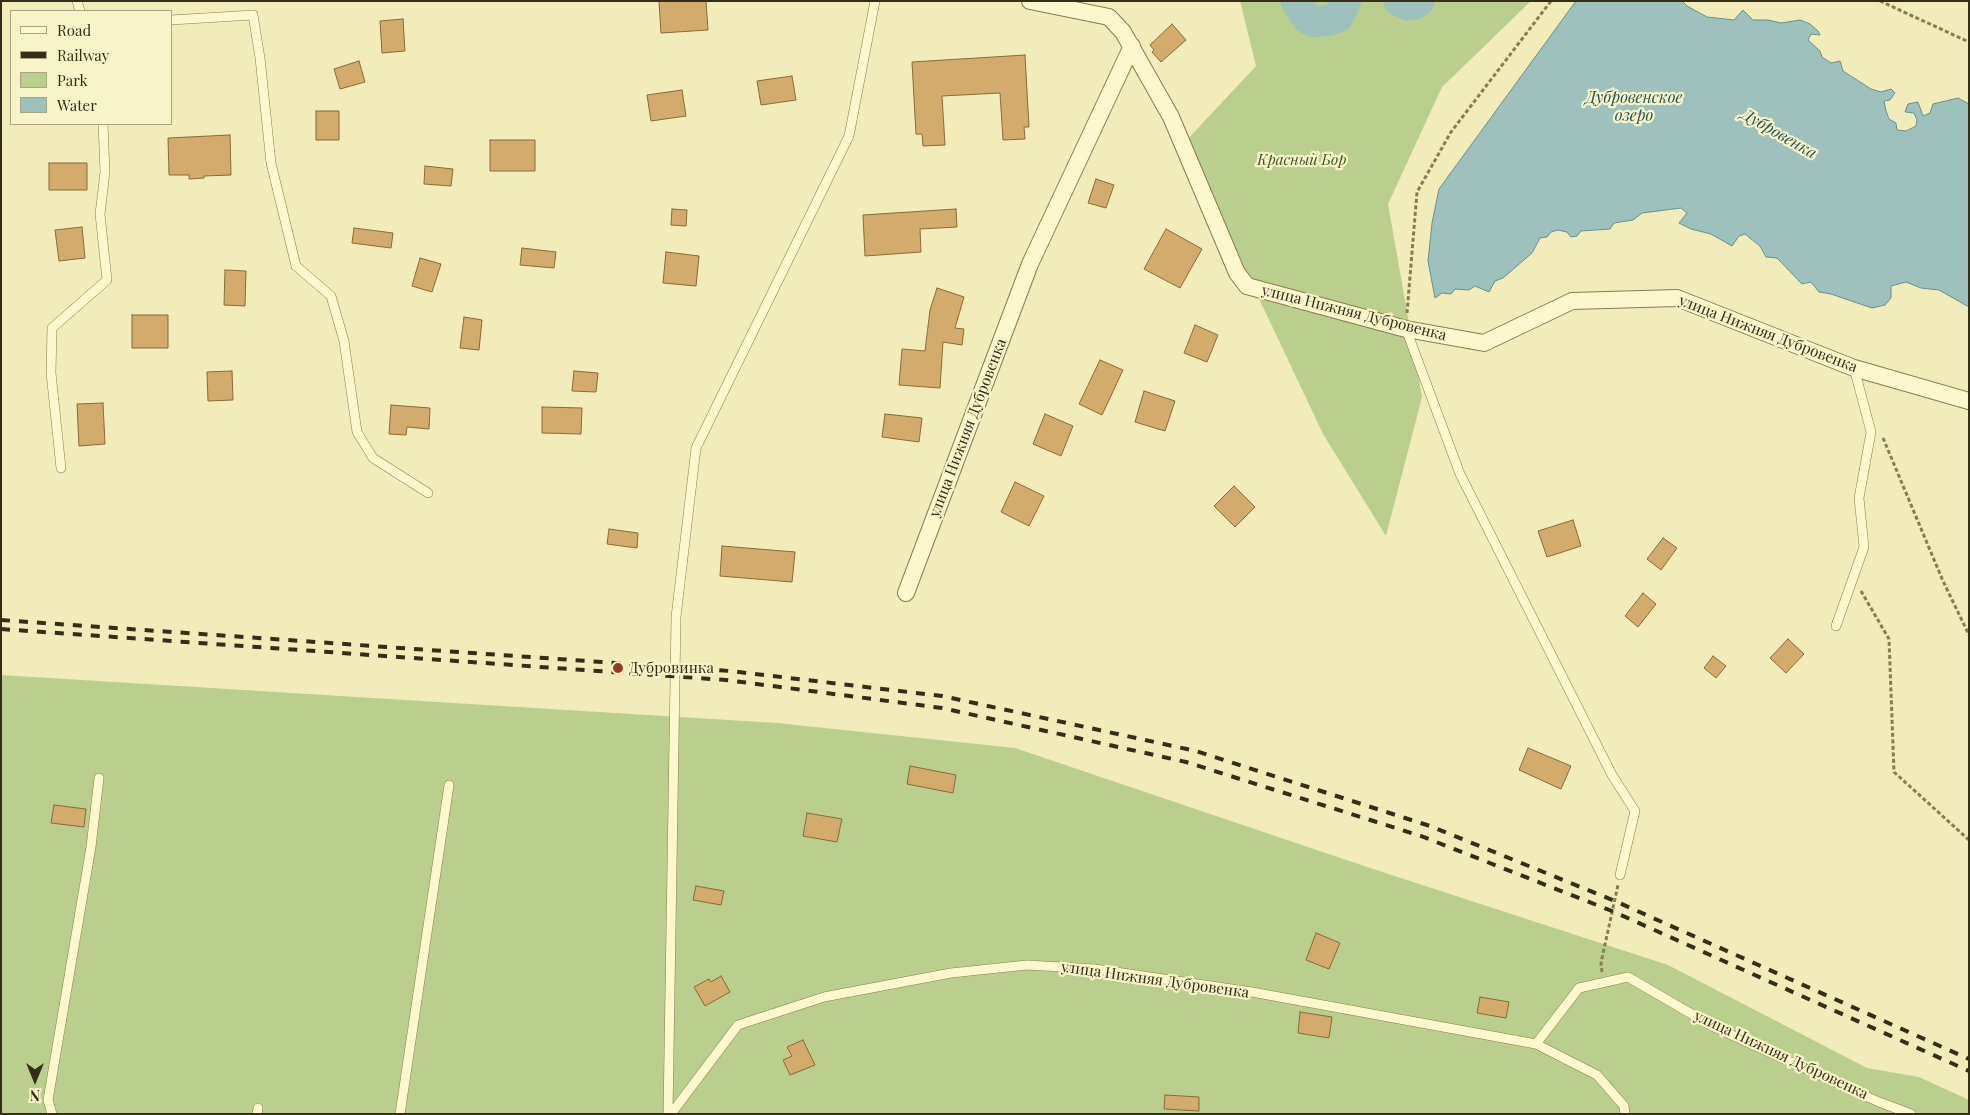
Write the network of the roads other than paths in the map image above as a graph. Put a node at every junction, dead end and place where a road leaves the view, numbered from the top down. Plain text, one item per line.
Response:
1 (875, 1) edge
2 (1030, 1) edge
3 (172, 20) edge
4 (1132, 46) junction
5 (103, 125) edge
6 (1406, 329) junction
7 (1854, 368) junction
8 (1969, 401) edge
9 (61, 468) dead end
10 (428, 492) dead end
11 (906, 593) dead end
12 (1836, 626) dead end
13 (99, 778) dead end
14 (449, 785) dead end
15 (1620, 875) road end
16 (1536, 1044) junction
17 (52, 1114) edge
18 (400, 1114) edge
19 (670, 1114) edge
20 (1625, 1114) edge
21 (1912, 1114) edge

1 - 19 lane
2 - 4 street, улица Нижняя Дубровенка
3 - 10 lane
4 - 6 street, улица Нижняя Дубровенка
4 - 11 street, улица Нижняя Дубровенка
5 - 9 lane
6 - 7 street, улица Нижняя Дубровенка
6 - 15 lane
7 - 8 street, улица Нижняя Дубровенка
7 - 12 lane
13 - 17 lane
14 - 18 lane
16 - 19 lane, улица Нижняя Дубровенка
16 - 20 lane, улица Нижняя Дубровенка
16 - 21 lane, улица Нижняя Дубровенка

